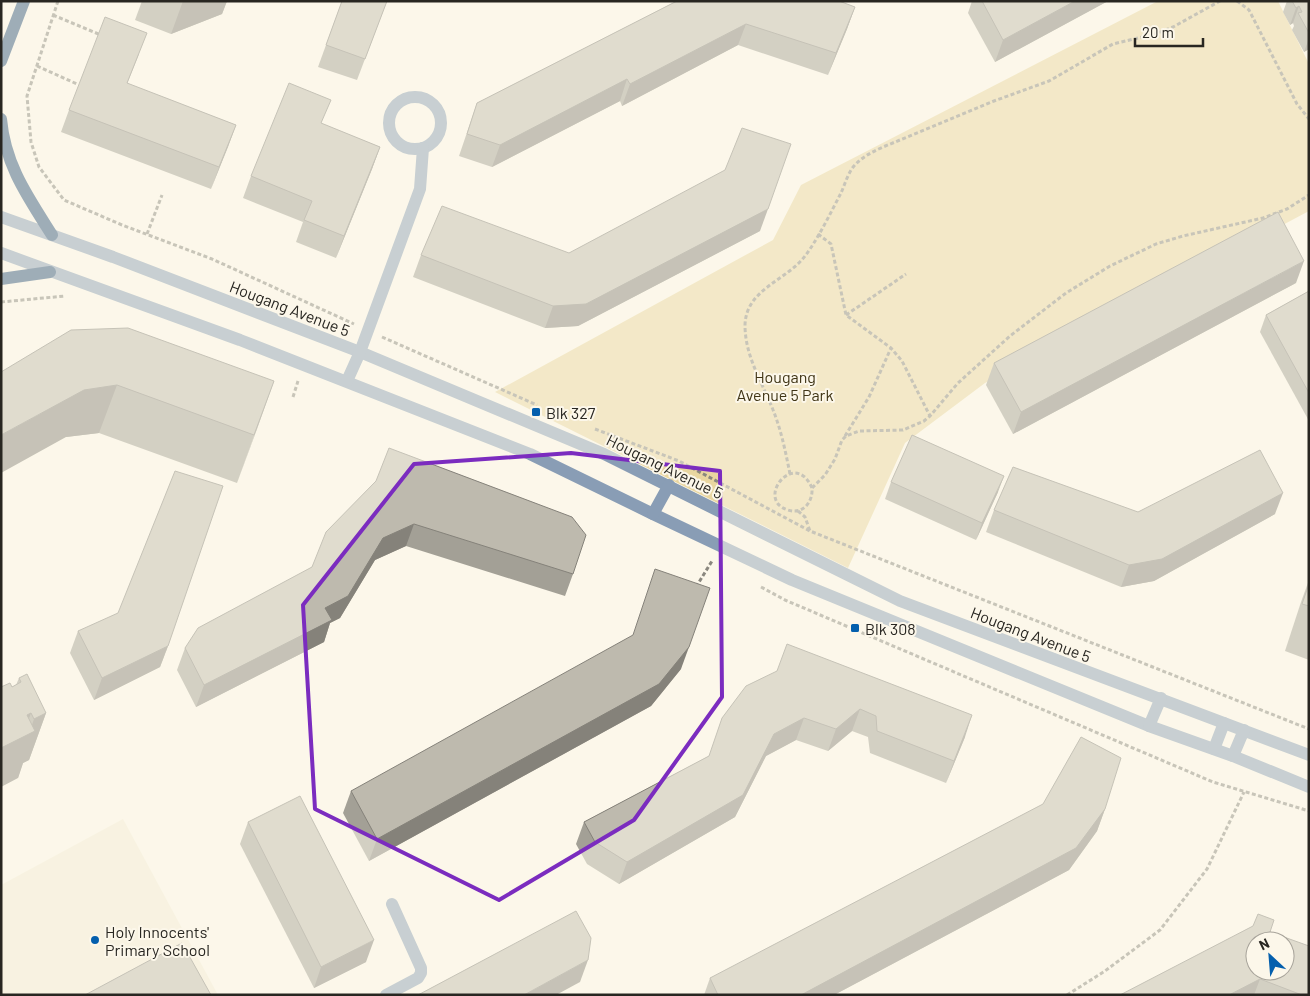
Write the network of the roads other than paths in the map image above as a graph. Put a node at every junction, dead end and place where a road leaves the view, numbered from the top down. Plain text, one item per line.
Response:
1 (24, 1) edge
2 (1, 60) edge
3 (1, 118) edge
4 (423, 148) junction
5 (1, 216) edge
6 (52, 235) junction
7 (1, 253) edge
8 (50, 272) junction
9 (1, 279) edge
10 (360, 352) junction
11 (348, 381) junction
12 (669, 485) junction
13 (653, 514) junction
14 (1161, 698) junction
15 (1224, 723) junction
16 (1149, 726) junction
17 (1244, 730) junction
18 (1214, 749) junction
19 (1309, 755) edge
20 (1233, 756) junction
21 (1309, 787) edge
22 (392, 904) dead end
23 (386, 995) edge

1 - 2 main road
3 - 6 main road
4 - 4 street
4 - 10 street
5 - 6 street, Hougang Avenue 5
6 - 10 street, Hougang Avenue 5
7 - 8 street
8 - 9 main road
8 - 11 street
10 - 11 street
10 - 12 street, Hougang Avenue 5
11 - 13 street
12 - 13 street
12 - 14 street, Hougang Avenue 5
13 - 16 street
14 - 15 street, Hougang Avenue 5
14 - 16 street
15 - 17 street, Hougang Avenue 5
15 - 18 street
16 - 18 street
17 - 19 street, Hougang Avenue 5
17 - 20 street
18 - 20 street
20 - 21 street
22 - 23 street

